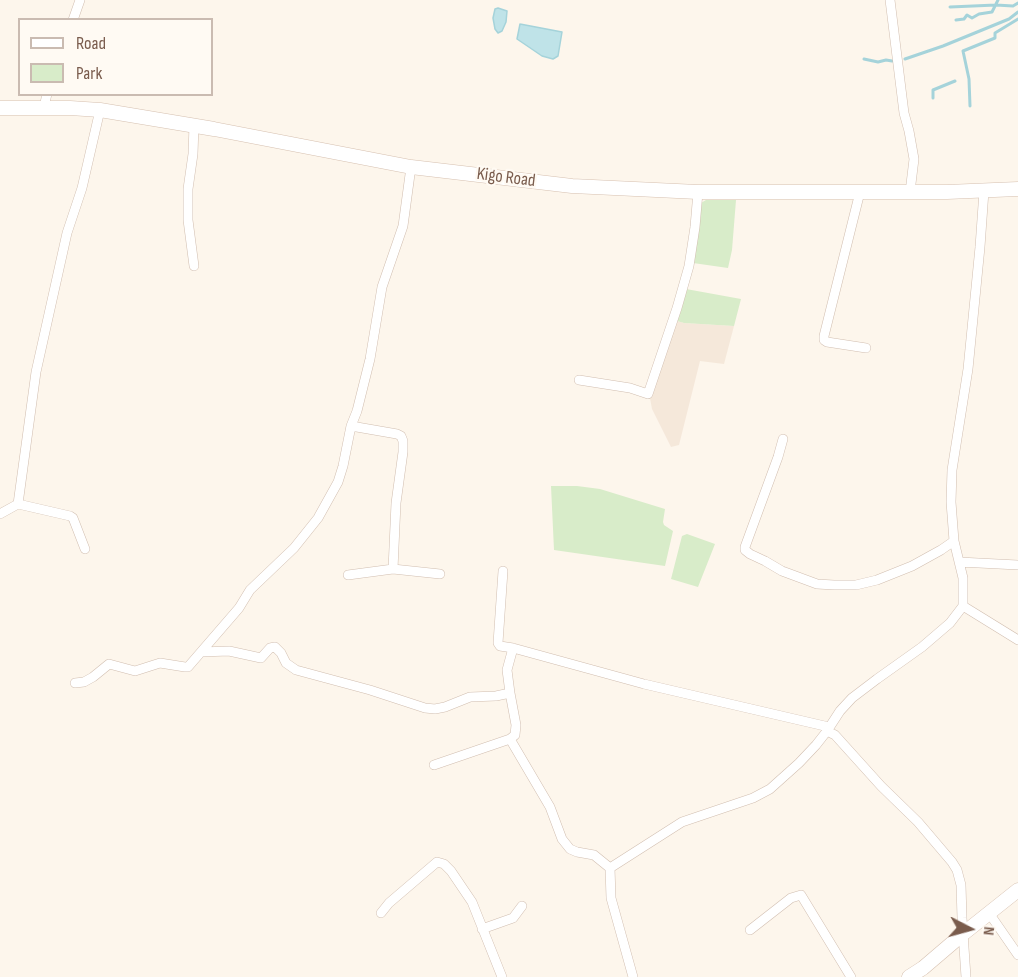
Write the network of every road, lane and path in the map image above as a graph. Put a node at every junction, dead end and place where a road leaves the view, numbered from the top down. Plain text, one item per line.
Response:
1 (80, 0) edge
2 (890, 0) edge
3 (74, 18) edge
4 (45, 101) edge
5 (0, 108) edge
6 (100, 110) junction
7 (194, 125) junction
8 (411, 167) junction
9 (1018, 189) edge
10 (984, 191) junction
11 (698, 192) junction
12 (860, 192) junction
13 (910, 192) junction
14 (194, 266) dead end
15 (866, 348) dead end
16 (579, 380) dead end
17 (351, 426) junction
18 (783, 439) dead end
19 (18, 504) junction
20 (0, 514) edge
21 (954, 541) junction
22 (85, 549) dead end
23 (959, 562) junction
24 (1018, 565) edge
25 (393, 569) junction
26 (503, 571) dead end
27 (440, 574) dead end
28 (348, 575) dead end
29 (963, 606) junction
30 (1018, 640) edge
31 (513, 648) junction
32 (201, 652) junction
33 (75, 683) dead end
34 (510, 693) junction
35 (828, 729) junction
36 (510, 739) junction
37 (434, 765) dead end
38 (610, 868) junction
39 (1018, 890) edge
40 (522, 906) dead end
41 (381, 913) dead end
42 (989, 913) junction
43 (482, 929) junction
44 (750, 930) dead end
45 (964, 933) junction
46 (1018, 955) edge
47 (502, 977) edge
48 (633, 977) edge
49 (851, 977) edge
50 (909, 977) edge
51 (966, 977) edge

1 - 3 street
2 - 13 street
4 - 5 street, Kigo Road
4 - 6 street, Kigo Road
6 - 7 street, Kigo Road
6 - 19 street
7 - 8 street, Kigo Road
7 - 14 street
8 - 11 street, Kigo Road
8 - 17 street
9 - 10 street, Kigo Road
10 - 13 street, Kigo Road
10 - 21 street
11 - 12 street, Kigo Road
11 - 16 street
12 - 13 street, Kigo Road
12 - 15 street
17 - 25 street
17 - 32 street
18 - 21 street
19 - 20 street
19 - 22 street
21 - 23 street
23 - 24 street
23 - 29 street
25 - 27 street
25 - 28 street
26 - 31 street
29 - 30 street
29 - 35 street
31 - 34 street
31 - 35 street
32 - 33 street
32 - 34 street
34 - 36 street
35 - 38 street
35 - 45 street
36 - 37 street
36 - 38 street
38 - 48 street
39 - 42 street
40 - 43 street
41 - 43 street
42 - 45 street
42 - 46 street
43 - 47 street
44 - 49 street
45 - 50 street
45 - 51 street

